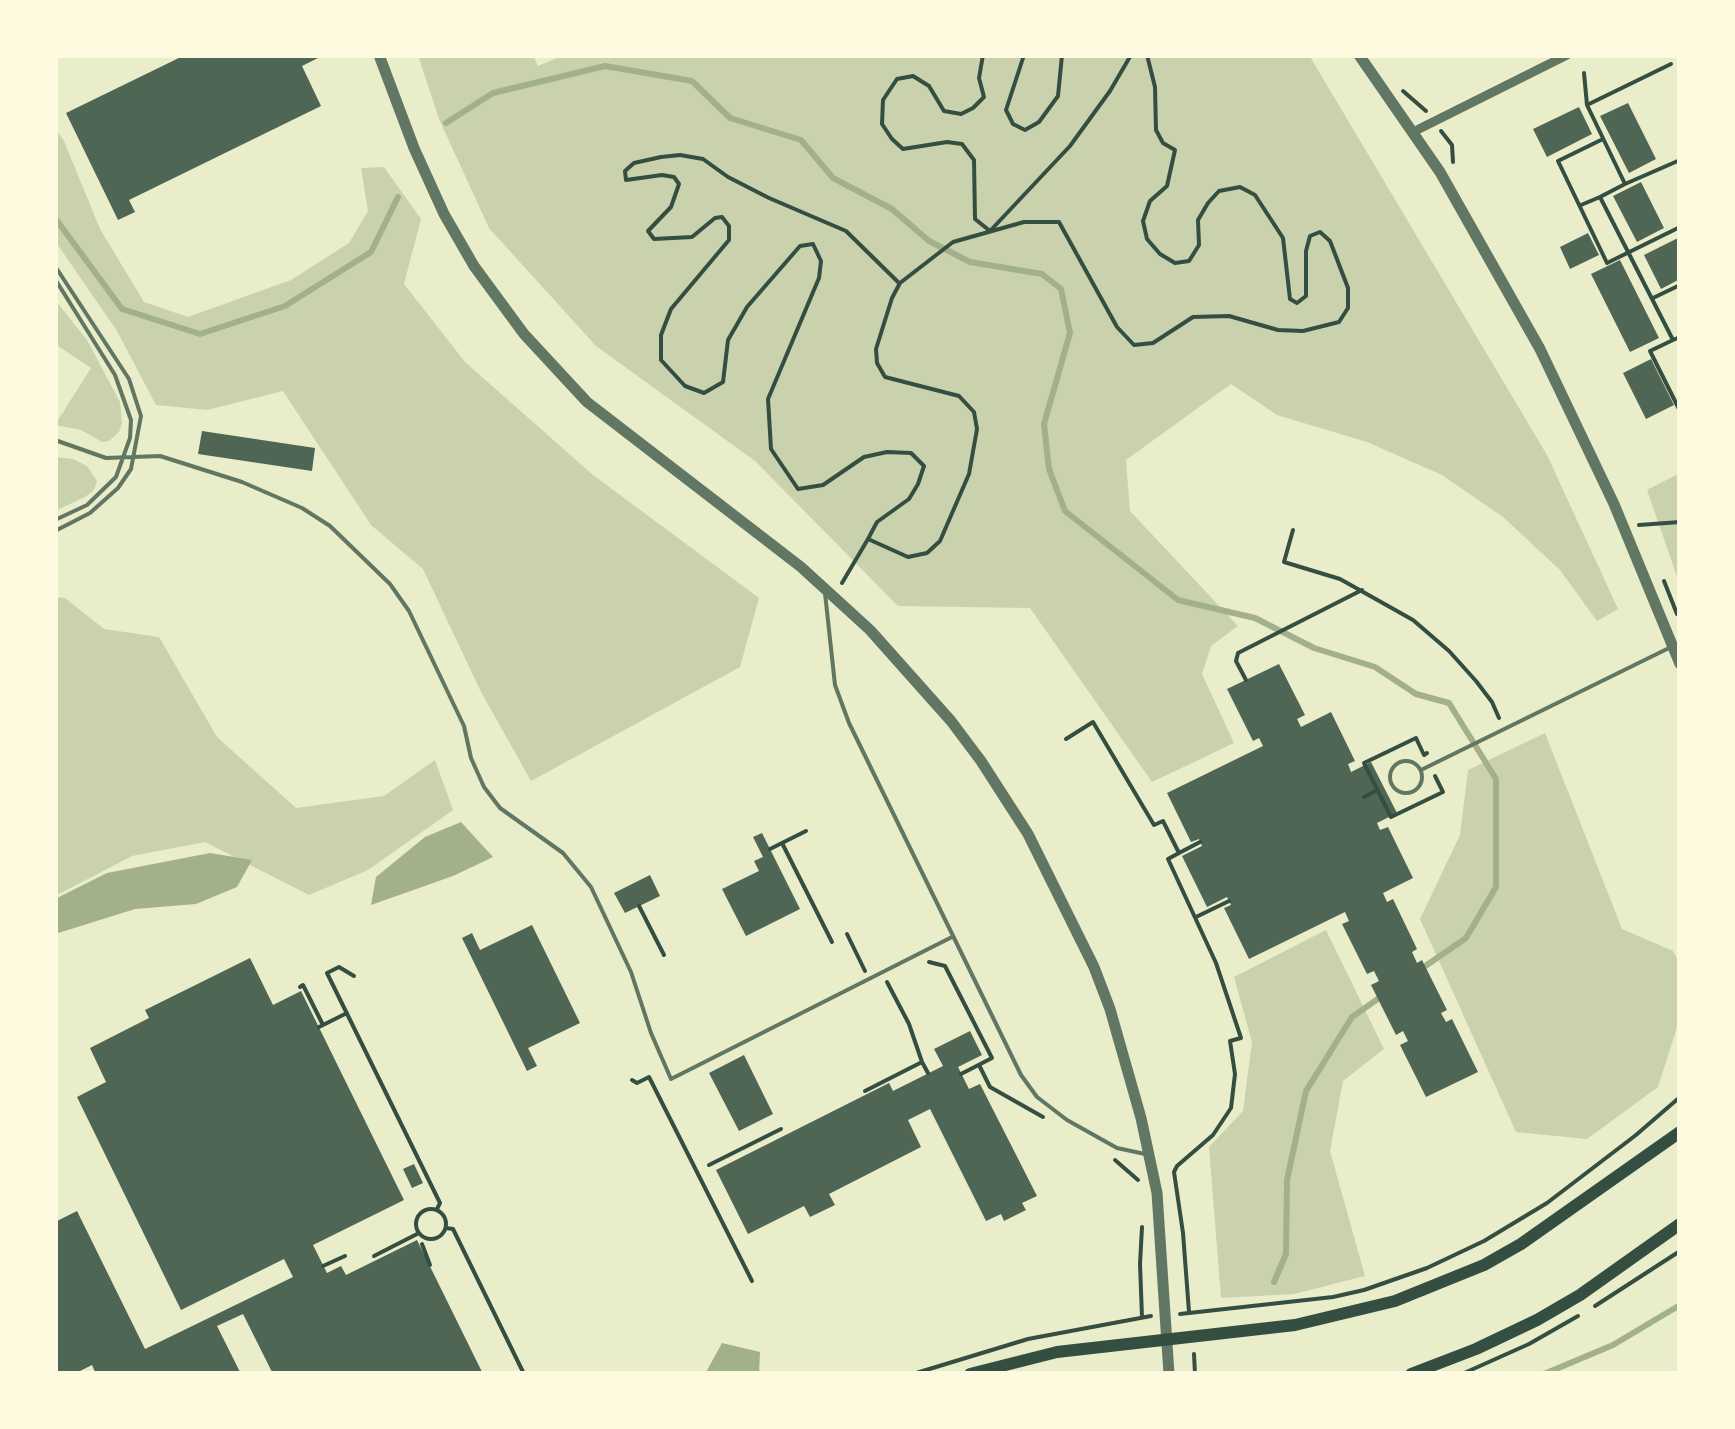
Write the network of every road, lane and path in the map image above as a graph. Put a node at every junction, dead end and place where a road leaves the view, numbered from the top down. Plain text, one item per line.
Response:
1 (380, 55) edge
2 (983, 55) edge
3 (1024, 55) edge
4 (1062, 55) edge
5 (1131, 55) edge
6 (1146, 55) edge
7 (1359, 55) edge
8 (1567, 55) edge
9 (1672, 64) dead end
10 (1584, 73) dead end
11 (1587, 104) junction
12 (1414, 132) junction
13 (1603, 139) junction
14 (1680, 160) edge
15 (1625, 184) junction
16 (1600, 196) junction
17 (1580, 206) junction
18 (1680, 227) edge
19 (990, 231) junction
20 (1628, 252) junction
21 (55, 266) edge
22 (55, 279) edge
23 (900, 283) junction
24 (1680, 285) edge
25 (1652, 298) junction
26 (1680, 337) edge
27 (1673, 340) junction
28 (1680, 411) edge
29 (56, 441) edge
30 (134, 458) junction
31 (122, 459) junction
32 (55, 520) edge
33 (1680, 522) edge
34 (1639, 525) dead end
35 (55, 530) edge
36 (1293, 530) dead end
37 (868, 539) junction
38 (1362, 590) junction
39 (830, 592) junction
40 (1673, 646) junction
41 (1680, 664) edge
42 (1246, 680) dead end
43 (1499, 718) dead end
44 (1066, 739) dead end
45 (1429, 752) dead end
46 (1420, 770) junction
47 (1440, 774) dead end
48 (1377, 790) junction
49 (1364, 797) dead end
50 (806, 831) dead end
51 (1200, 842) dead end
52 (782, 843) junction
53 (770, 849) dead end
54 (1179, 853) junction
55 (1229, 901) dead end
56 (639, 906) dead end
57 (1196, 917) junction
58 (847, 934) dead end
59 (952, 937) junction
60 (832, 942) dead end
61 (664, 955) dead end
62 (920, 965) dead end
63 (354, 976) dead end
64 (869, 979) junction
65 (887, 982) dead end
66 (300, 987) dead end
67 (347, 1014) junction
68 (922, 1062) junction
69 (928, 1074) dead end
70 (961, 1074) dead end
71 (632, 1080) dead end
72 (865, 1091) dead end
73 (1680, 1096) edge
74 (781, 1129) dead end
75 (1680, 1132) edge
76 (1150, 1155) junction
77 (709, 1165) dead end
78 (1138, 1180) dead end
79 (1142, 1190) dead end
80 (437, 1209) junction
81 (1144, 1212) dead end
82 (1680, 1224) edge
83 (446, 1228) junction
84 (422, 1235) junction
85 (345, 1256) dead end
86 (374, 1256) dead end
87 (430, 1265) dead end
88 (324, 1266) dead end
89 (752, 1281) dead end
90 (1167, 1338) junction
91 (1194, 1354) dead end
92 (524, 1374) edge
93 (913, 1374) edge
94 (970, 1374) edge
95 (1170, 1374) edge
96 (1195, 1374) edge
97 (1411, 1374) edge

1 - 39 street
2 - 19 path
3 - 4 path
5 - 19 path
6 - 19 path
7 - 12 street
8 - 12 street
9 - 11 path
10 - 11 path
11 - 13 path
12 - 40 street
13 - 15 path
13 - 17 path
14 - 15 path
15 - 16 path
16 - 17 path
16 - 20 path
17 - 20 path
18 - 20 path
19 - 23 path
20 - 25 path
21 - 30 lane
22 - 31 lane
23 - 37 path
23 - 37 path
24 - 25 path
25 - 27 path
26 - 27 path
27 - 28 path
29 - 31 lane
30 - 31 lane
30 - 35 lane
30 - 64 lane
31 - 32 lane
33 - 34 path
36 - 38 path
37 - 39 path
38 - 42 path
38 - 43 path
39 - 59 lane
39 - 76 street
40 - 41 street
40 - 46 lane
44 - 54 path
45 - 48 path
46 - 46 lane
47 - 48 path
48 - 49 path
50 - 52 path
51 - 54 path
52 - 53 path
52 - 60 path
54 - 57 path
55 - 57 path
56 - 61 path
57 - 73 path
58 - 64 path
59 - 64 lane
59 - 76 lane
62 - 70 path
63 - 67 path
65 - 68 path
66 - 67 path
67 - 80 path
68 - 69 path
68 - 72 path
71 - 89 path
74 - 77 path
75 - 90 main road
76 - 90 street
78 - 79 path
80 - 83 path
80 - 84 path
81 - 93 path
82 - 97 main road
83 - 84 path
83 - 92 path
84 - 86 path
84 - 87 path
85 - 88 path
90 - 94 main road
90 - 95 street
91 - 96 path

